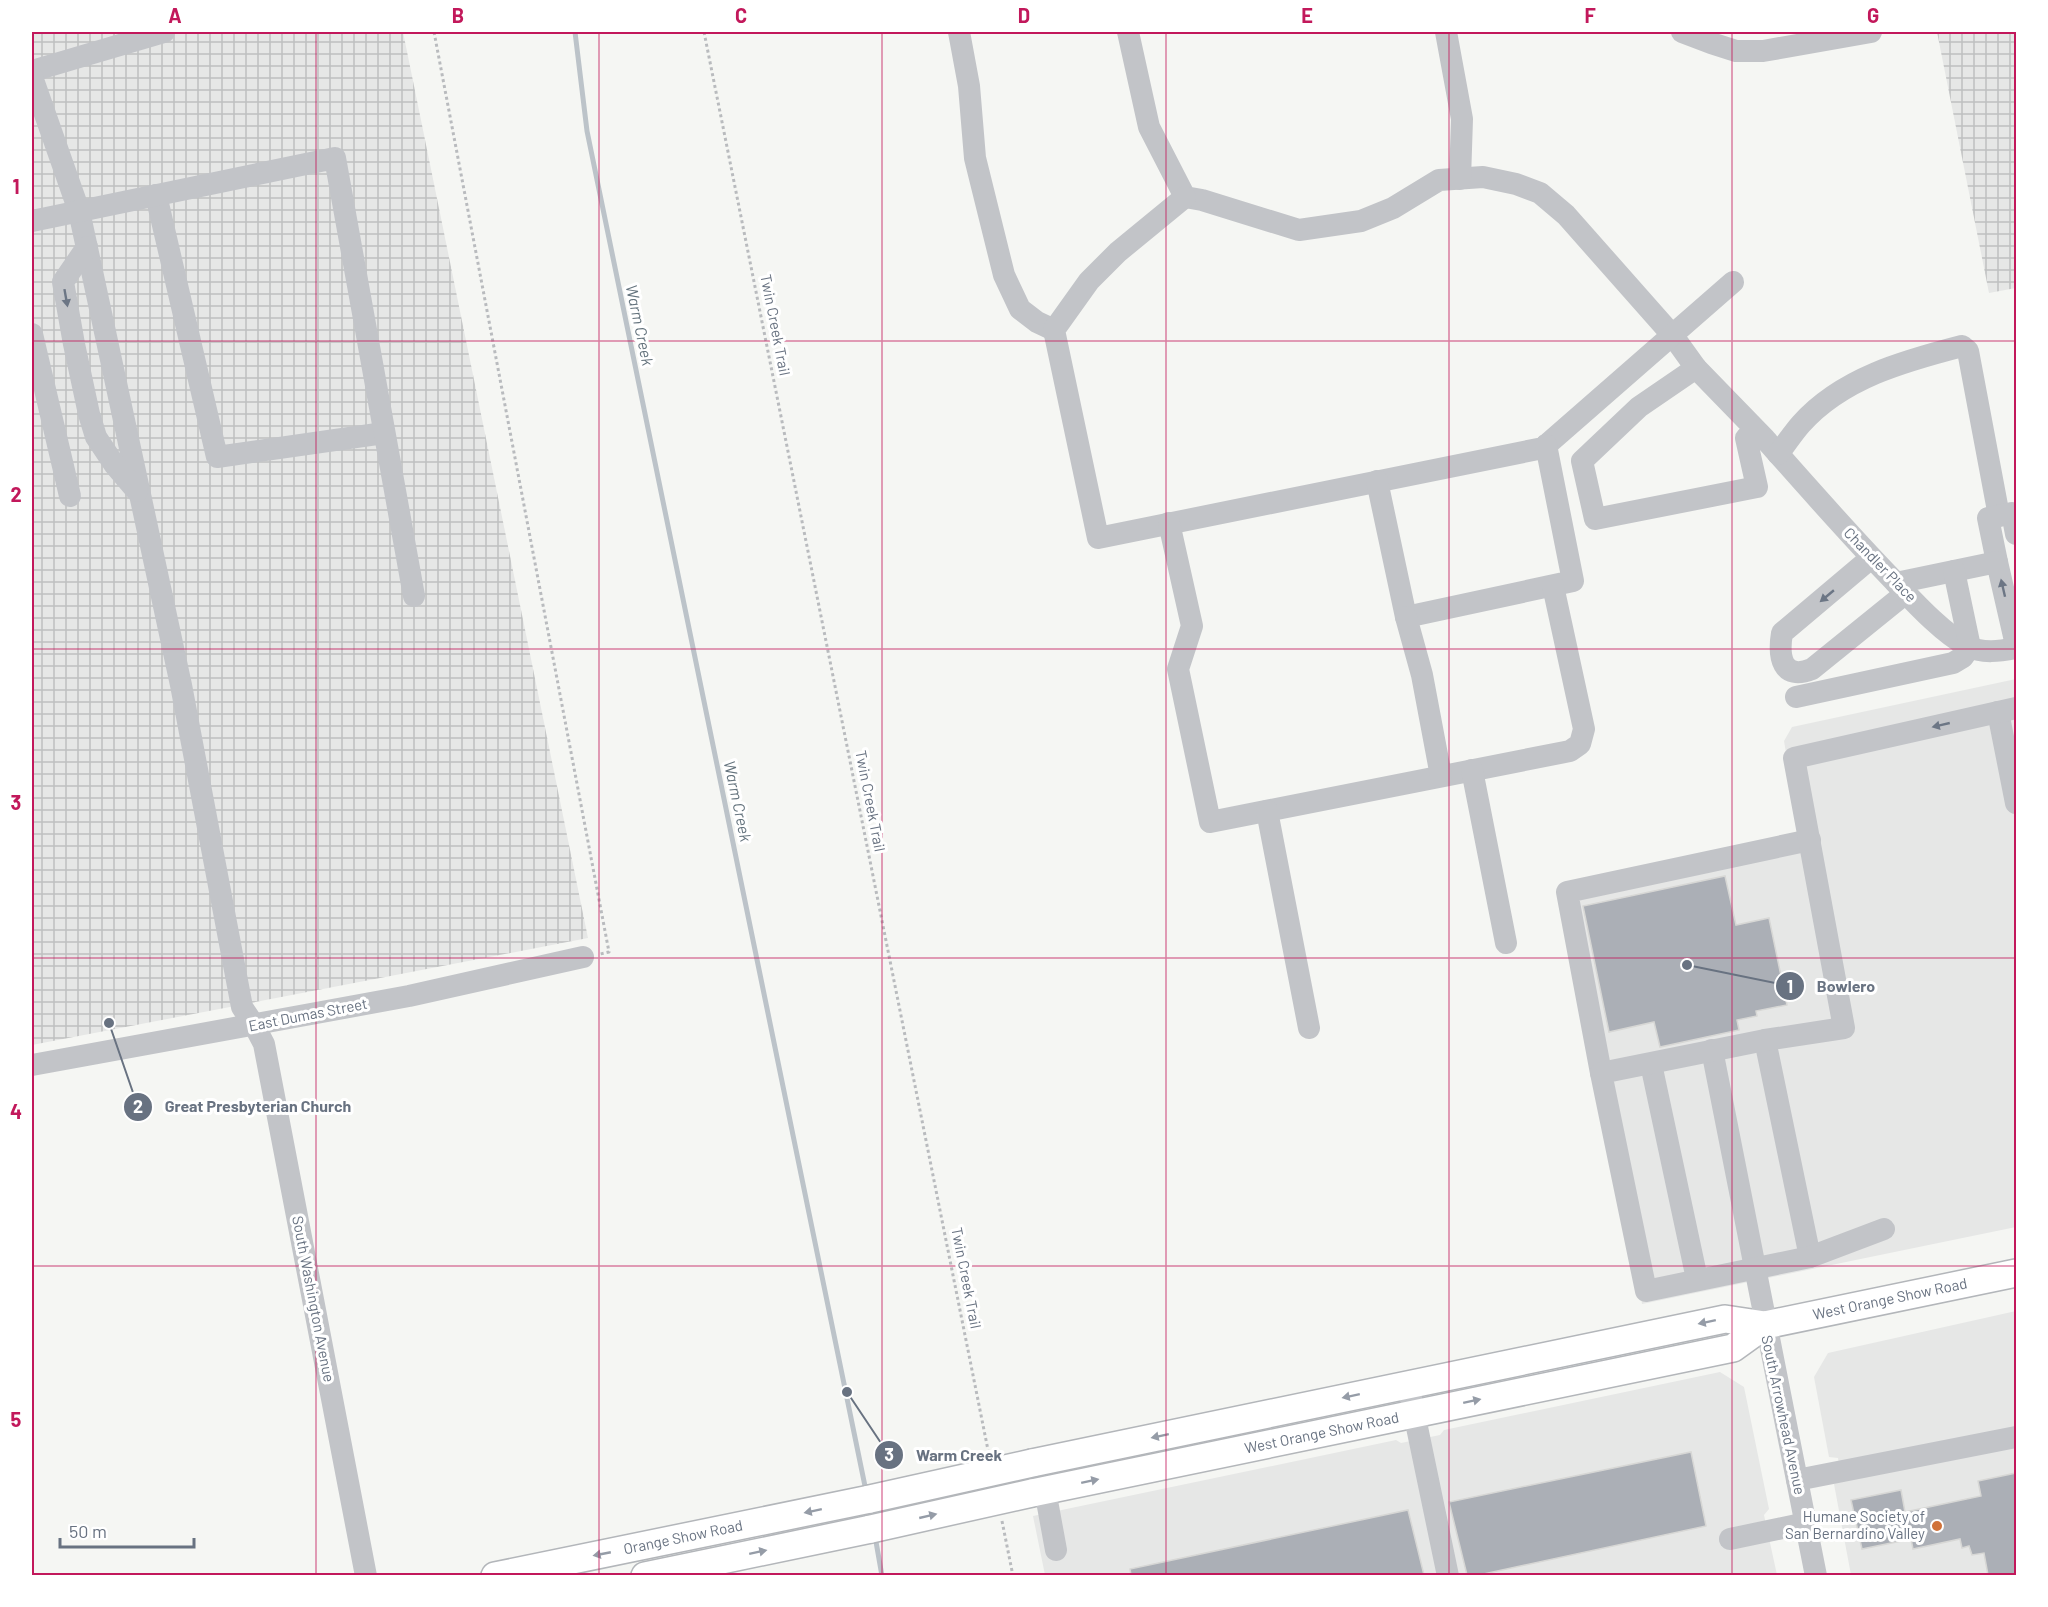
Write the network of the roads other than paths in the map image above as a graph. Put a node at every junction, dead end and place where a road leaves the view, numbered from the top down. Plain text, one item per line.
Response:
1 (164, 32) edge
2 (959, 32) edge
3 (1128, 32) edge
4 (1446, 32) edge
5 (1682, 32) edge
6 (1871, 32) edge
7 (32, 71) edge
8 (32, 77) edge
9 (1460, 179) junction
10 (156, 195) junction
11 (1185, 197) junction
12 (79, 211) junction
13 (32, 221) edge
14 (87, 247) junction
15 (1733, 282) dead end
16 (1054, 330) junction
17 (32, 334) edge
18 (1673, 336) junction
19 (1696, 368) junction
20 (384, 433) junction
21 (1766, 441) junction
22 (1546, 445) junction
23 (1377, 481) junction
24 (139, 494) junction
25 (70, 496) dead end
26 (1999, 516) junction
27 (1169, 523) junction
28 (2016, 534) edge
29 (1871, 558) junction
30 (1997, 562) junction
31 (1954, 571) junction
32 (1553, 586) junction
33 (1901, 588) junction
34 (414, 596) dead end
35 (1406, 616) junction
36 (1970, 647) junction
37 (2016, 647) edge
38 (1796, 697) dead end
39 (2007, 710) edge
40 (1472, 770) junction
41 (1440, 776) junction
42 (2016, 803) edge
43 (1267, 810) junction
44 (1810, 840) junction
45 (1506, 943) dead end
46 (583, 957) road end
47 (254, 1025) junction
48 (1310, 1028) dead end
49 (1766, 1040) junction
50 (1712, 1050) junction
51 (32, 1062) edge
52 (1651, 1064) junction
53 (1601, 1073) junction
54 (1884, 1229) dead end
55 (1810, 1257) junction
56 (1754, 1269) junction
57 (2015, 1279) edge
58 (1697, 1280) junction
59 (1765, 1325) junction
60 (1408, 1384) junction
61 (1414, 1413) junction
62 (2016, 1437) edge
63 (1797, 1480) junction
64 (1039, 1491) junction
65 (870, 1499) joint
66 (1806, 1523) junction
67 (871, 1529) joint
68 (1730, 1539) dead end
69 (1056, 1550) dead end
70 (366, 1575) edge
71 (495, 1575) edge
72 (645, 1575) edge
73 (1448, 1575) edge
74 (1816, 1575) edge

1 - 7 street
2 - 16 street
3 - 11 street
4 - 9 street
5 - 6 street
8 - 12 street, South Washington Avenue
9 - 11 street, Chandler Place
9 - 18 street, Chandler Place
10 - 12 street
10 - 20 street
10 - 20 street
11 - 16 street
12 - 13 street
12 - 14 street, South Washington Avenue
14 - 24 street, South Washington Avenue
14 -> 24 street
15 - 18 street
16 - 27 street
17 - 25 street
18 - 19 street, Chandler Place
18 - 22 street
19 - 21 street, Chandler Place
19 - 21 street
20 - 34 street
21 - 26 street
21 - 29 street, Chandler Place
22 - 23 street
22 - 32 street
23 - 27 street
23 - 35 street
24 - 47 street, South Washington Avenue
26 - 28 street
26 - 30 street
27 - 43 street
29 - 33 street, Chandler Place
29 -> 33 street
30 - 31 street
37 -> 30 street
31 - 33 street
31 - 36 street
32 - 35 street
32 - 40 street
33 - 36 street, Chandler Place
35 - 41 street
36 - 37 street, Chandler Place
36 - 38 street
39 - 42 street
39 -> 44 street
40 - 41 street
40 - 45 street
41 - 43 street
43 - 48 street
44 - 49 street
44 - 53 street
46 - 47 street, East Dumas Street
47 - 51 street, East Dumas Street
47 - 70 street, South Washington Avenue
49 - 50 street
49 - 55 street
50 - 52 street
50 - 56 street, South Arrowhead Avenue
52 - 53 street
52 - 58 street
53 - 58 street
54 - 55 street
55 - 56 street
56 - 58 street
56 - 59 street, South Arrowhead Avenue
57 - 59 main road, West Orange Show Road
59 -> 60 main road, West Orange Show Road
61 -> 59 main road, West Orange Show Road
59 - 63 street, South Arrowhead Avenue
60 - 61 street
60 -> 65 main road, West Orange Show Road, bridge
64 -> 61 main road, West Orange Show Road
61 - 73 street
62 - 63 street
63 - 66 street, South Arrowhead Avenue
67 -> 64 main road, West Orange Show Road, bridge
64 - 69 street
65 -> 71 main road, Orange Show Road
66 - 68 street
66 - 74 street, South Arrowhead Avenue
72 -> 67 main road, Orange Show Road

